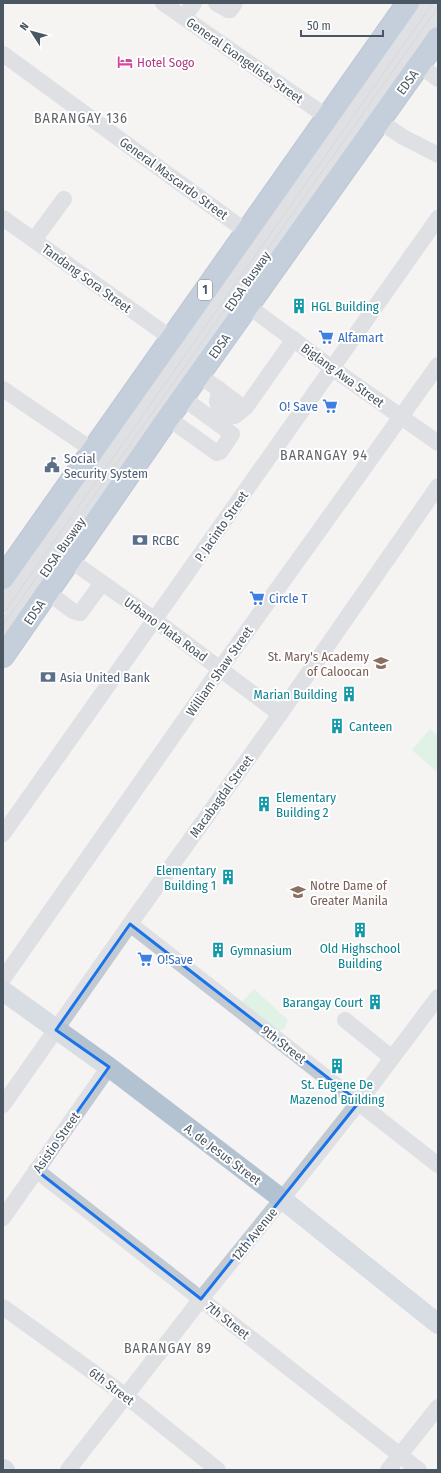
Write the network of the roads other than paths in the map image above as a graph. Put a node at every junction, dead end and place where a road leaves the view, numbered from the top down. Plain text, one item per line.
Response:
1 (163, 3) edge
2 (194, 3) edge
3 (216, 3) edge
4 (235, 3) edge
5 (426, 3) edge
6 (403, 5) edge
7 (438, 12) edge
8 (187, 22) junction
9 (438, 38) edge
10 (3, 54) edge
11 (419, 65) junction
12 (438, 79) edge
13 (327, 117) junction
14 (379, 121) junction
15 (438, 155) edge
16 (64, 199) dead end
17 (3, 218) edge
18 (438, 218) edge
19 (247, 232) junction
20 (34, 240) junction
21 (236, 297) junction
22 (171, 338) junction
23 (294, 339) junction
24 (438, 365) edge
25 (332, 368) junction
26 (199, 375) junction
27 (3, 389) edge
28 (219, 389) junction
29 (183, 398) junction
30 (236, 402) dead end
31 (401, 416) junction
32 (168, 418) junction
33 (438, 443) edge
34 (94, 451) junction
35 (438, 486) edge
36 (94, 487) junction
37 (70, 560) junction
38 (6, 567) edge
39 (102, 583) junction
40 (48, 592) junction
41 (3, 604) edge
42 (155, 620) junction
43 (3, 630) edge
44 (3, 656) edge
45 (220, 669) junction
46 (280, 714) junction
47 (3, 834) edge
48 (130, 924) junction
49 (3, 979) edge
50 (3, 991) edge
51 (436, 1003) edge
52 (345, 1020) dead end
53 (56, 1030) junction
54 (392, 1058) junction
55 (109, 1067) junction
56 (359, 1102) junction
57 (3, 1105) edge
58 (438, 1165) edge
59 (36, 1170) junction
60 (282, 1199) junction
61 (3, 1218) edge
62 (201, 1299) junction
63 (3, 1307) edge
64 (438, 1324) edge
65 (126, 1396) junction
66 (438, 1407) edge
67 (400, 1455) junction
68 (68, 1470) edge
69 (218, 1470) edge
70 (388, 1470) edge
71 (419, 1470) edge

1 - 8 street, General Evangelista Street
2 - 8 street
3 - 4 street
5 - 21 street, EDSA Busway
6 - 13 highway, 1
7 - 21 street, EDSA Busway
8 - 13 street, General Evangelista Street
9 - 11 highway, EDSA
10 - 19 street, General Mascardo Street
11 - 12 street
11 - 14 highway, EDSA
13 - 19 highway, 1
14 - 15 street
14 - 21 highway, EDSA
16 - 20 street
17 - 20 street, Tandang Sora Street
18 - 25 street, P. Jacinto Street
19 - 22 highway, 1
20 - 22 street, Tandang Sora Street
21 - 23 street, Biglang Awa Street
21 - 26 highway, EDSA
21 - 36 street, EDSA Busway
22 - 34 highway, 1
23 - 25 street, Biglang Awa Street
23 - 28 street
24 - 31 street, William Shaw Street
25 - 31 street, Biglang Awa Street
25 - 42 street, P. Jacinto Street
26 - 28 street
26 - 29 highway, EDSA
27 - 34 street
28 - 30 street
29 - 32 highway, EDSA
29 - 32 street
31 - 33 street, Biglang Awa Street
31 - 45 street, William Shaw Street
32 - 37 highway, EDSA
34 - 38 highway, 1
35 - 46 street, Macabagdal Street
36 - 41 street, EDSA Busway
36 - 43 street, EDSA Busway
37 - 39 street, Urbano Plata Road
37 - 40 highway, EDSA
39 - 40 street
39 - 42 street, Urbano Plata Road
40 - 44 highway, EDSA
42 - 45 street, Urbano Plata Road
42 - 47 street, P. Jacinto Street
45 - 46 street, Urbano Plata Road
45 - 49 street, William Shaw Street
46 - 48 street, Macabagdal Street
48 - 53 street, Macabagdal Street
48 - 56 street, 9th Street
50 - 53 main road, A. de Jesus Street
51 - 54 street, 12th Avenue
52 - 54 street
53 - 55 main road, A. de Jesus Street
53 - 57 street, Macabagdal Street
54 - 56 street, 12th Avenue
55 - 59 street, Asistio Street
55 - 60 main road, A. de Jesus Street
56 - 58 street, 9th Street
56 - 60 street, 12th Avenue
59 - 61 street, Asistio Street
59 - 62 street, 7th Street
60 - 62 street, 12th Avenue
60 - 64 main road, A. de Jesus Street
62 - 65 street, 12th Avenue
62 - 67 street, 7th Street
63 - 65 street, 6th Street
65 - 68 street, 12th Avenue
65 - 69 street, 6th Street
66 - 67 street
67 - 70 street
67 - 71 street, 7th Street

